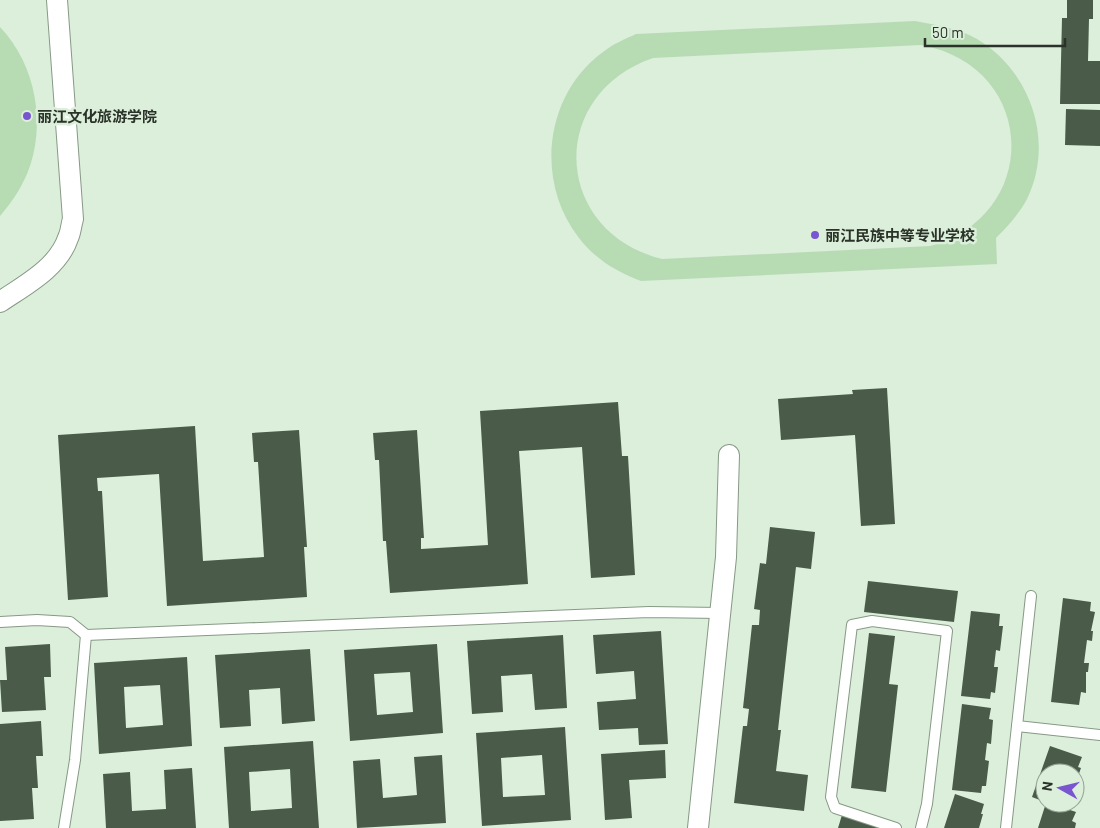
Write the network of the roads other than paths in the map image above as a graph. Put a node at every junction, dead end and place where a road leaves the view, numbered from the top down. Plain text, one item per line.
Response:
1 (57, 0) edge
2 (0, 302) edge
3 (729, 455) dead end
4 (1030, 596) dead end
5 (720, 613) junction
6 (0, 622) edge
7 (86, 636) junction
8 (1017, 726) junction
9 (1100, 735) edge
10 (64, 828) edge
11 (698, 828) edge
12 (896, 828) edge
13 (920, 828) edge
14 (1006, 828) edge

1 - 2 street
3 - 5 street
4 - 8 lane
5 - 7 lane
5 - 11 street
6 - 7 lane
7 - 10 lane
8 - 9 lane
8 - 14 lane
12 - 13 lane

